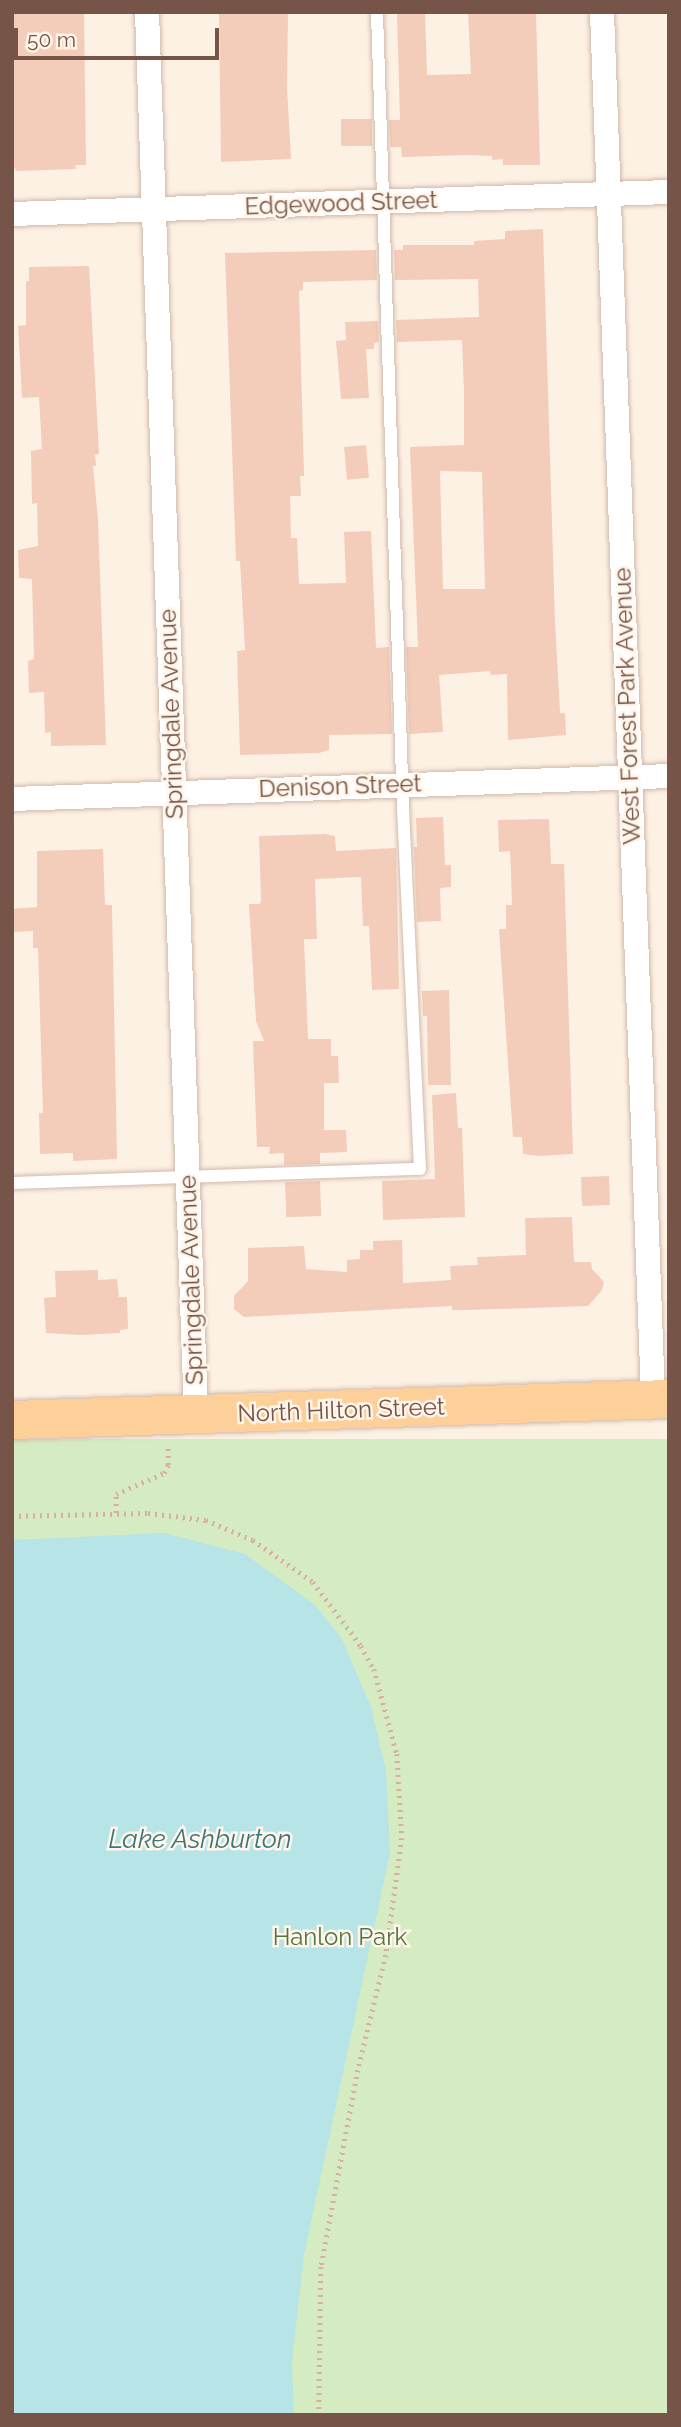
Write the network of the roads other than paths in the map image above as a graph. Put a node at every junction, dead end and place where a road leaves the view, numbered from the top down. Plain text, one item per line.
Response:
1 (147, 12) edge
2 (377, 12) edge
3 (602, 12) edge
4 (669, 192) edge
5 (609, 194) junction
6 (384, 202) junction
7 (154, 209) junction
8 (12, 214) edge
9 (669, 776) edge
10 (630, 777) junction
11 (403, 784) junction
12 (174, 793) junction
13 (12, 799) edge
14 (188, 1177) junction
15 (12, 1183) edge
16 (661, 1399) edge
17 (196, 1415) junction
18 (12, 1420) edge

1 - 7 street, Springdale Avenue
2 - 6 lane
3 - 5 street, West Forest Park Avenue
4 - 5 street, Edgewood Street
5 - 6 street, Edgewood Street
5 - 10 street, West Forest Park Avenue
6 - 7 street, Edgewood Street
6 - 11 lane
7 - 8 street, Edgewood Street
7 - 12 street, Springdale Avenue
9 - 10 street, Denison Street
10 - 11 street, Denison Street
10 - 16 street, West Forest Park Avenue
11 - 12 street, Denison Street
11 - 14 lane
12 - 13 street, Denison Street
12 - 14 street, Springdale Avenue
14 - 15 lane
14 - 17 street, Springdale Avenue
16 - 17 main road, North Hilton Street
17 - 18 main road, North Hilton Street

